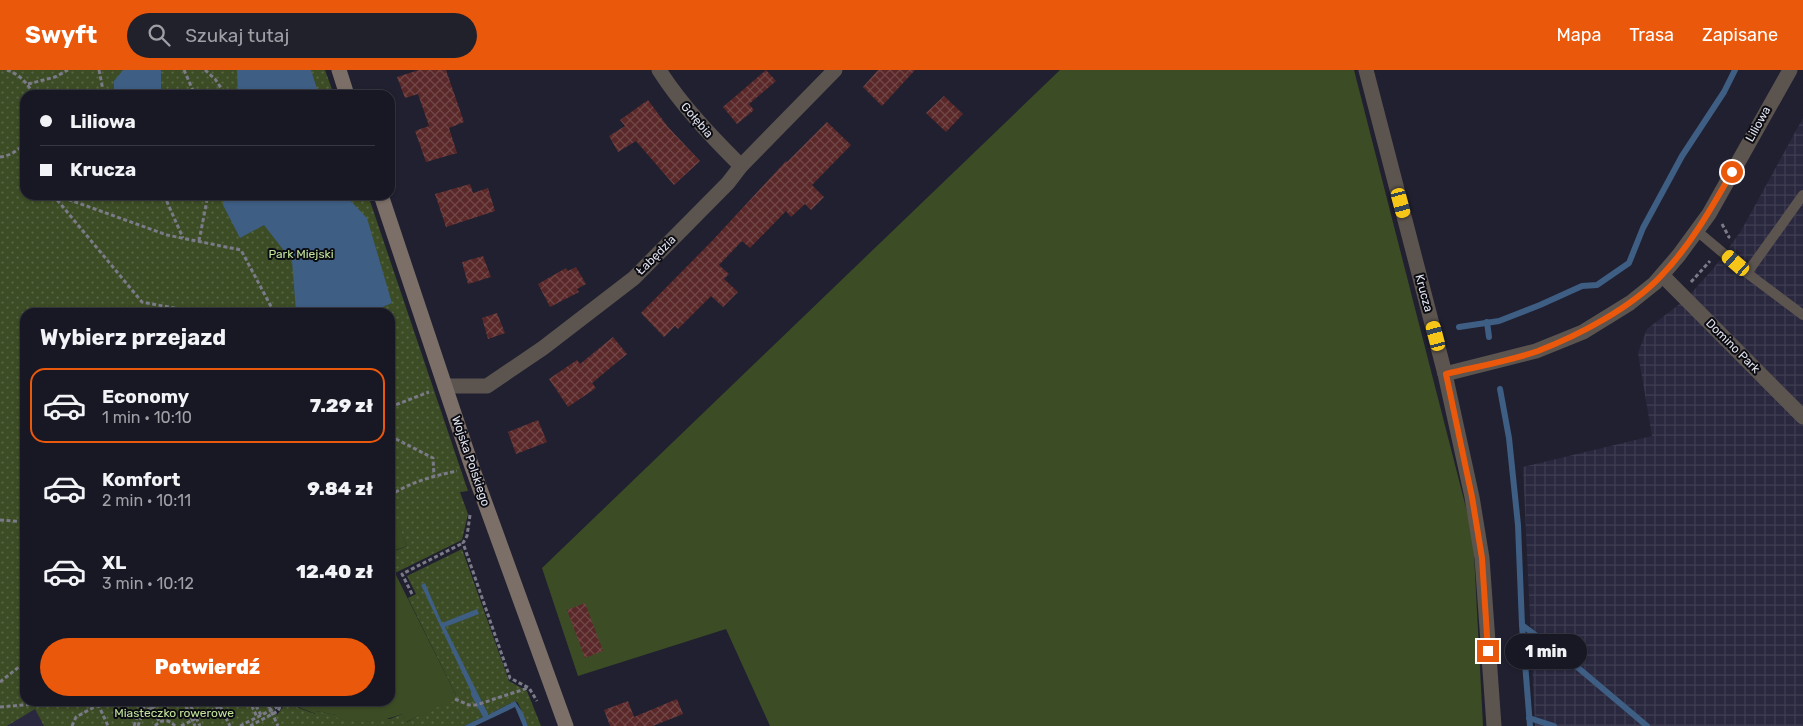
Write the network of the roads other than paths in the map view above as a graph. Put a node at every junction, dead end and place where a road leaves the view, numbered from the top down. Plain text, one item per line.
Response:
1 (339, 70) edge
2 (659, 70) edge
3 (835, 70) edge
4 (1366, 70) edge
5 (1790, 70) edge
6 (345, 90) edge
7 (741, 166) junction
8 (1803, 195) edge
9 (383, 200) edge
10 (1697, 231) junction
11 (1747, 272) junction
12 (1662, 275) junction
13 (1803, 315) edge
14 (1446, 374) junction
15 (444, 386) junction
16 (1803, 417) edge
17 (566, 726) edge
18 (1494, 726) edge

1 - 6 street
2 - 7 street, Gołębia
3 - 7 street, Łabędzia
4 - 14 street, Krucza
5 - 10 street, Liliowa
7 - 15 street, Łabędzia
8 - 11 lane
9 - 15 street, Wojska Polskiego
10 - 11 lane
10 - 12 street, Liliowa
11 - 13 lane
12 - 14 street, Liliowa
12 - 16 street, Domino Park
14 - 18 street, Krucza
15 - 17 street, Wojska Polskiego

